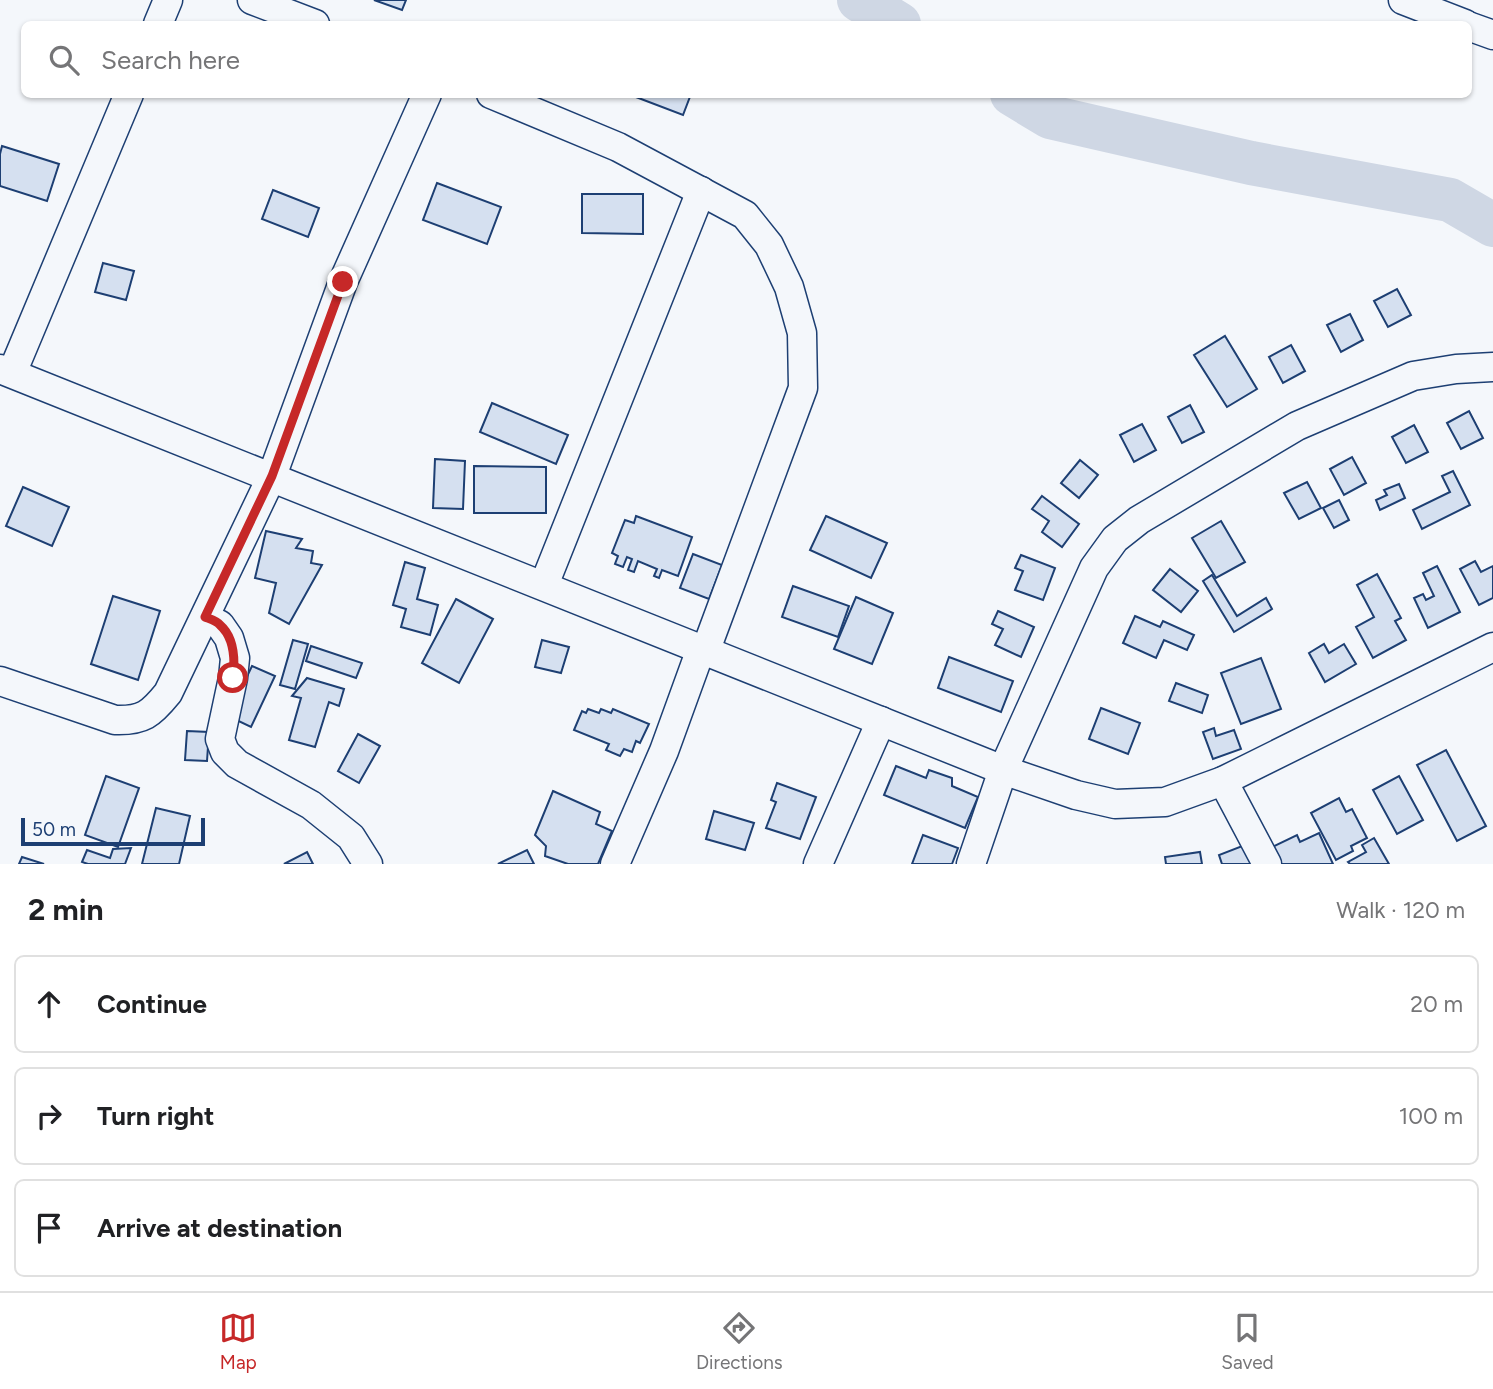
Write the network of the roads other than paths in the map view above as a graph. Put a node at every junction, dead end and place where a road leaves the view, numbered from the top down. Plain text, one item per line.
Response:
1 (168, 0) edge
2 (252, 0) edge
3 (1403, 0) edge
4 (159, 21) edge
5 (307, 21) edge
6 (1457, 21) edge
7 (1472, 27) edge
8 (1493, 35) edge
9 (127, 98) edge
10 (425, 98) edge
11 (501, 98) edge
12 (701, 191) junction
13 (1493, 367) edge
14 (6, 371) edge
15 (272, 476) junction
16 (544, 585) junction
17 (205, 617) junction
18 (1493, 647) edge
19 (701, 649) junction
20 (0, 681) edge
21 (881, 721) junction
22 (1003, 770) junction
23 (1223, 781) junction
24 (368, 864) edge
25 (615, 864) edge
26 (818, 864) edge
27 (971, 864) edge
28 (1267, 864) edge

1 - 4 street
2 - 5 street
3 - 6 street
7 - 8 street
9 - 14 street
10 - 15 street
11 - 12 street
12 - 16 street
12 - 19 street
13 - 22 street
14 - 15 street
15 - 16 street
15 - 17 street
16 - 19 street
17 - 20 street
17 - 24 street
18 - 23 street
19 - 21 street
19 - 25 street
21 - 22 street
21 - 26 street
22 - 23 street
22 - 27 street
23 - 28 street

